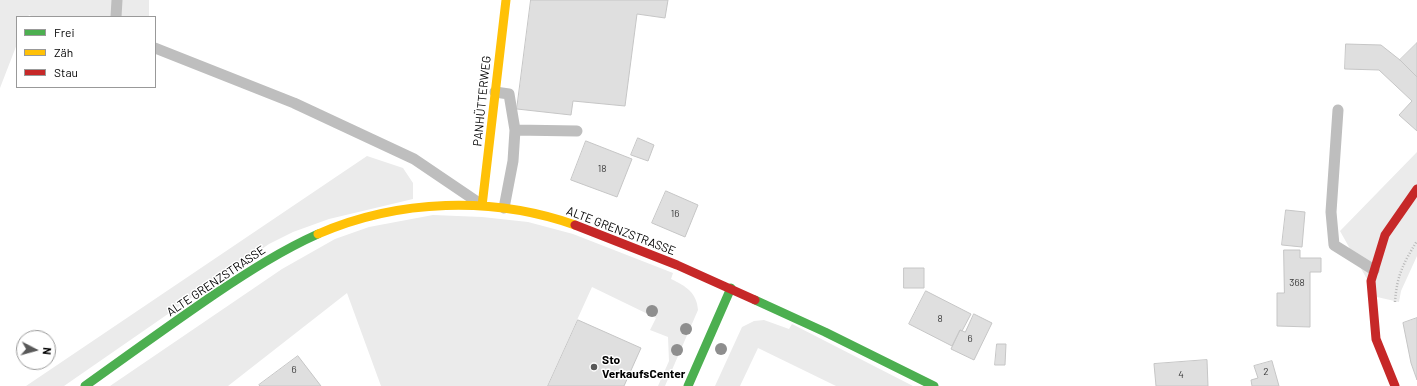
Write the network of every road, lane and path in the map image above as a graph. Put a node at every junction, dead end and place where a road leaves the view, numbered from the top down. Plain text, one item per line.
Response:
1 (117, 0) edge
2 (506, 0) edge
3 (116, 16) edge
4 (156, 48) edge
5 (495, 92) junction
6 (1338, 110) dead end
7 (515, 130) junction
8 (577, 131) dead end
9 (1417, 189) edge
10 (482, 206) junction
11 (504, 208) junction
12 (1417, 241) edge
13 (1374, 270) junction
14 (730, 288) junction
15 (1395, 309) dead end
16 (84, 386) edge
17 (688, 386) edge
18 (934, 386) edge
19 (1395, 386) edge

1 - 3 lane
2 - 5 street, PANHÜTTERWEG
4 - 10 lane
5 - 7 lane
5 - 10 street, PANHÜTTERWEG
6 - 13 lane
7 - 8 lane
7 - 11 lane
9 - 13 street
10 - 11 street, ALTE GRENZSTRASSE
10 - 16 street, ALTE GRENZSTRASSE
11 - 14 street, ALTE GRENZSTRASSE
12 - 15 path
13 - 19 street
14 - 17 street
14 - 18 street, ALTE GRENZSTRASSE

